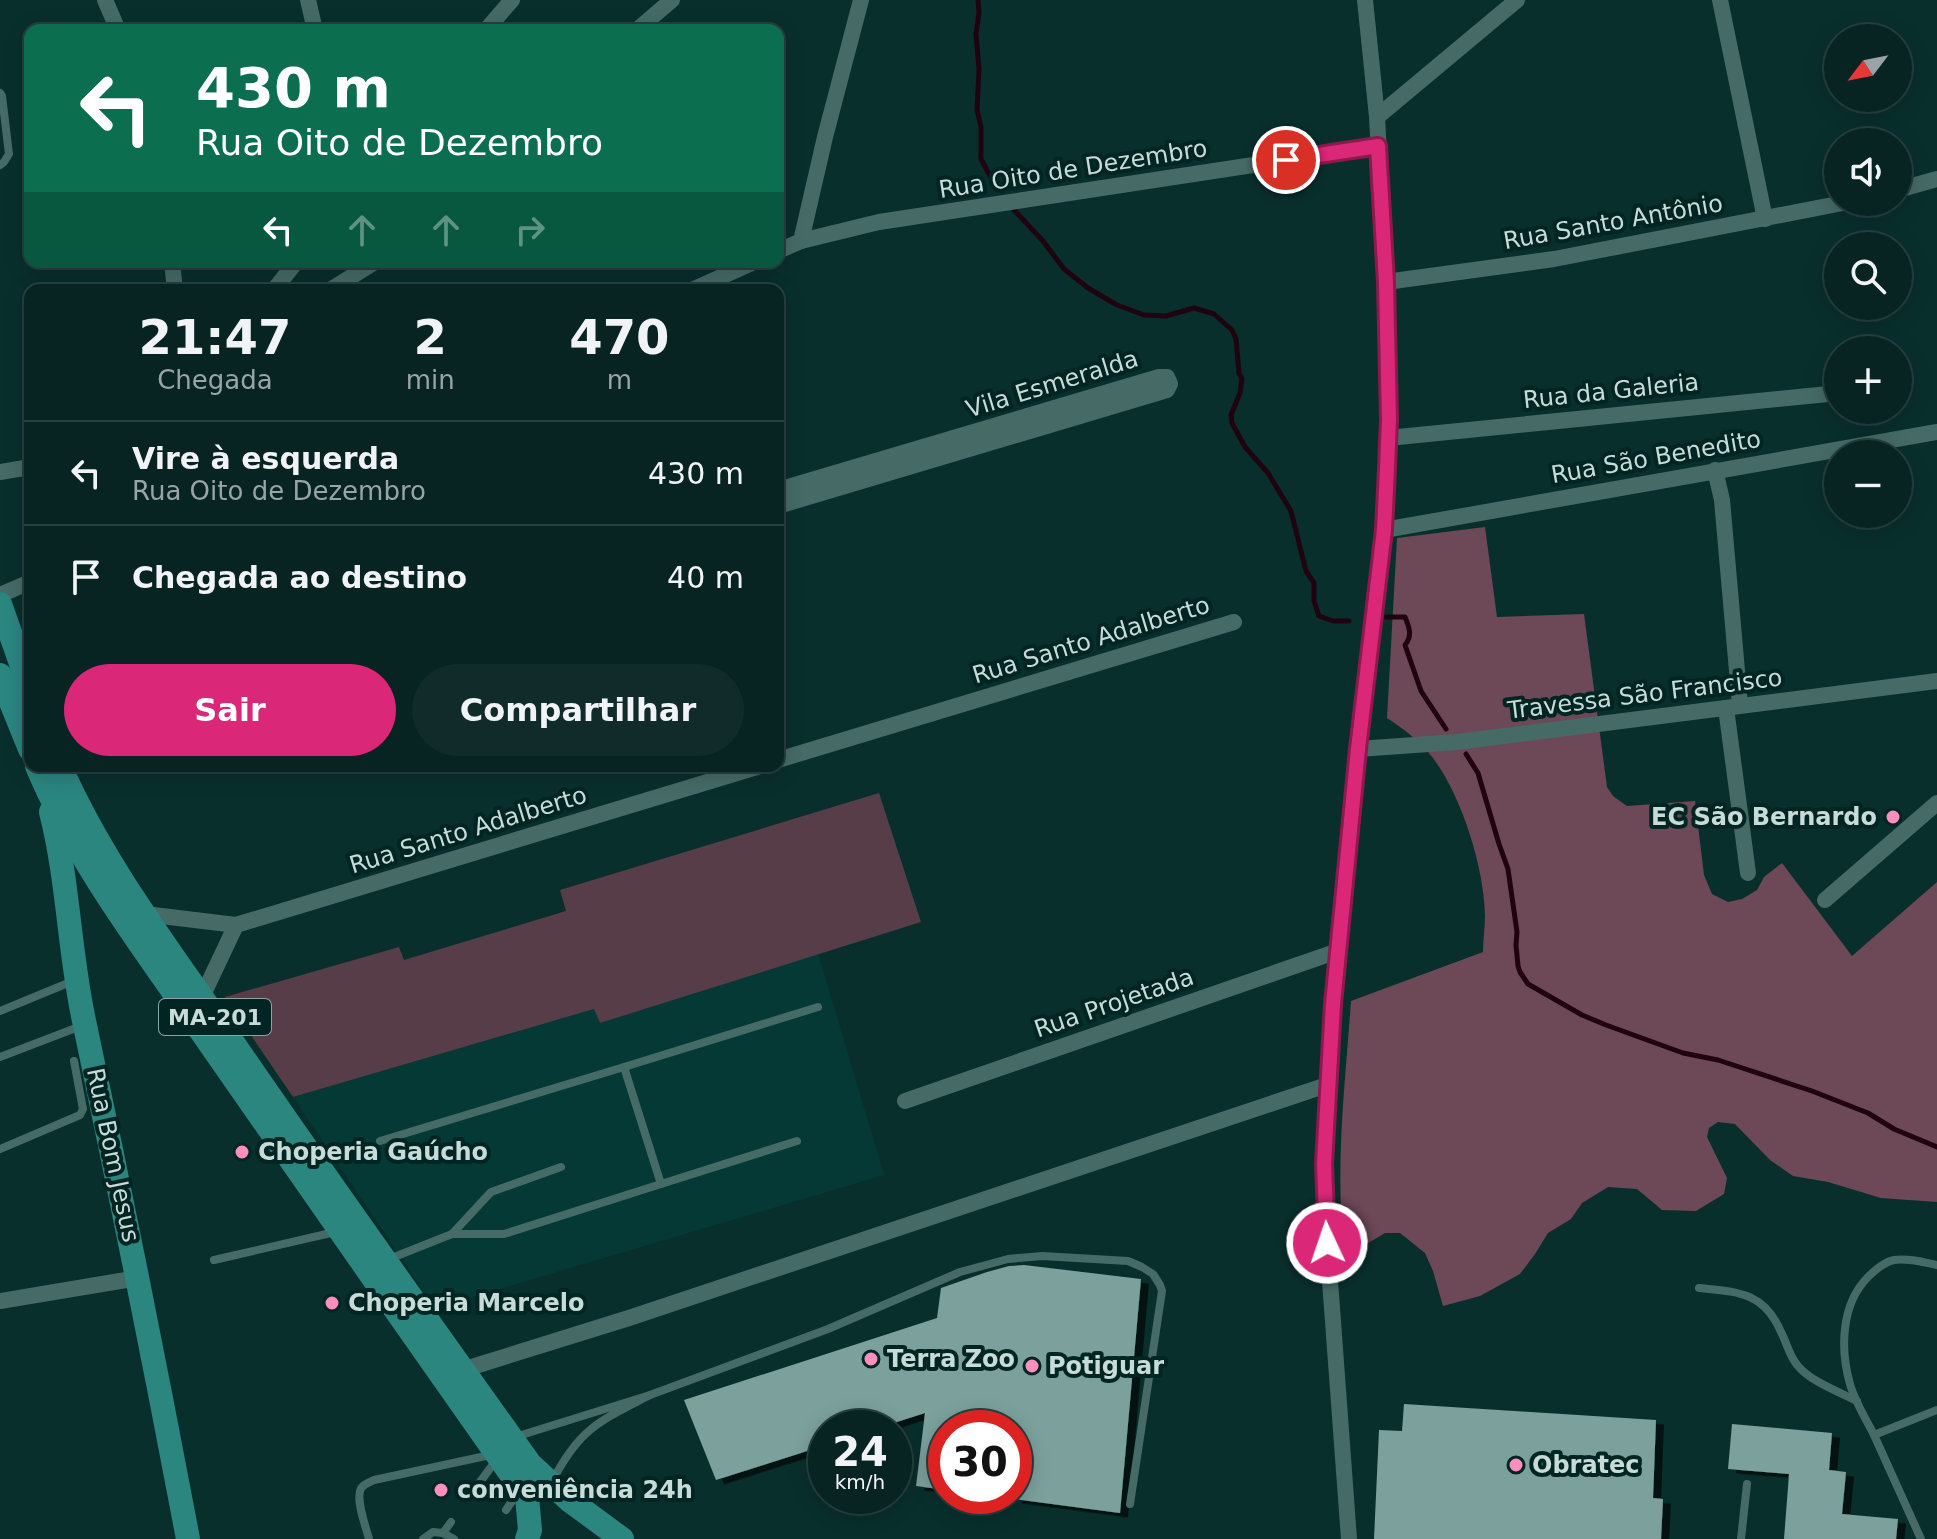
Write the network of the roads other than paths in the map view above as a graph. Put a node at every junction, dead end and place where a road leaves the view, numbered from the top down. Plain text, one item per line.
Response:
1 (105, 0) edge
2 (308, 0) edge
3 (512, 0) edge
4 (672, 0) edge
5 (861, 0) edge
6 (1365, 0) edge
7 (1517, 0) edge
8 (1720, 0) edge
9 (115, 24) edge
10 (314, 24) edge
11 (491, 24) edge
12 (644, 24) edge
13 (0, 93) edge
14 (1377, 117) junction
15 (1378, 146) junction
16 (0, 165) edge
17 (1937, 179) edge
18 (1912, 186) edge
19 (1824, 207) edge
20 (1765, 219) junction
21 (801, 241) junction
22 (784, 248) edge
23 (291, 268) edge
24 (365, 268) edge
25 (741, 268) edge
26 (1386, 282) junction
27 (279, 284) edge
28 (340, 284) edge
29 (705, 284) edge
30 (1824, 394) edge
31 (1937, 432) edge
32 (1388, 438) junction
33 (24, 468) edge
34 (1715, 470) junction
35 (0, 472) edge
36 (784, 488) edge
37 (784, 504) edge
38 (1384, 530) junction
39 (24, 585) edge
40 (0, 595) edge
41 (0, 604) edge
42 (1234, 622) dead end
43 (24, 672) edge
44 (0, 675) edge
45 (1937, 681) edge
46 (1733, 707) junction
47 (24, 725) edge
48 (1358, 749) junction
49 (784, 758) edge
50 (44, 772) edge
51 (46, 772) edge
52 (49, 772) edge
53 (740, 772) edge
54 (1937, 803) edge
55 (1748, 873) dead end
56 (1825, 900) dead end
57 (145, 914) junction
58 (236, 925) junction
59 (1338, 951) junction
60 (78, 979) junction
61 (202, 997) junction
62 (818, 1007) dead end
63 (0, 1011) edge
64 (85, 1024) junction
65 (0, 1057) edge
66 (74, 1061) dead end
67 (624, 1067) junction
68 (1327, 1085) junction
69 (905, 1101) dead end
70 (380, 1141) dead end
71 (797, 1141) dead end
72 (0, 1149) edge
73 (561, 1167) dead end
74 (661, 1184) junction
75 (339, 1231) junction
76 (452, 1234) junction
77 (214, 1260) dead end
78 (384, 1261) junction
79 (1937, 1265) edge
80 (138, 1278) junction
81 (1699, 1288) dead end
82 (0, 1301) edge
83 (462, 1370) junction
84 (650, 1395) junction
85 (1857, 1402) junction
86 (1937, 1410) edge
87 (1874, 1435) junction
88 (503, 1450) junction
89 (551, 1484) junction
90 (1747, 1484) dead end
91 (474, 1490) dead end
92 (524, 1492) junction
93 (1130, 1504) dead end
94 (506, 1510) dead end
95 (451, 1522) dead end
96 (443, 1533) junction
97 (188, 1539) edge
98 (369, 1539) edge
99 (423, 1539) edge
100 (454, 1539) edge
101 (527, 1539) edge
102 (622, 1539) edge
103 (1349, 1539) edge
104 (1741, 1539) edge
105 (1921, 1539) edge

1 - 9 street
2 - 10 street
3 - 11 street
4 - 12 street
5 - 21 street
6 - 14 street
7 - 14 street
8 - 20 street
13 - 16 lane
14 - 15 street
15 - 21 street, Rua Oito de Dezembro
15 - 26 street
17 - 18 street
19 - 20 street, Rua Santo Antônio
20 - 26 street, Rua Santo Antônio
21 - 22 street, Rua Oito de Dezembro
23 - 27 street
24 - 28 street
25 - 29 street
26 - 32 street
30 - 32 street, Rua da Galeria
31 - 34 street, Rua São Benedito
32 - 38 street
33 - 35 street
34 - 38 street, Rua São Benedito
34 - 46 street
36 - 37 street, Vila Esmeralda
38 - 48 street
39 - 40 street
41 - 43 main road
42 - 49 street, Rua Santo Adalberto
44 - 47 main road, MA-201
45 - 46 street, Travessa São Francisco
46 - 48 street, Travessa São Francisco
46 - 55 street
48 - 59 street
50 - 60 main road, Rua Bom Jesus
51 - 75 main road, MA-201
52 - 57 main road, MA-201
53 - 58 street, Rua Santo Adalberto
54 - 56 street
57 - 58 street, Rua Santo Adalberto
57 - 61 main road, MA-201
58 - 61 street
59 - 68 street
59 - 69 street, Rua Projetada
60 - 63 lane
60 - 64 main road, Rua Bom Jesus
61 - 78 main road, MA-201
62 - 67 lane
64 - 65 lane
64 - 80 main road, Rua Bom Jesus
66 - 72 lane
67 - 70 lane
67 - 74 lane
68 - 83 street
68 - 103 street
71 - 74 lane
73 - 76 lane
74 - 76 lane
75 - 77 lane
75 - 88 main road, MA-201
76 - 78 lane
78 - 83 main road, MA-201
79 - 85 lane
80 - 82 street
80 - 97 main road, Rua Bom Jesus
81 - 85 lane
83 - 88 main road, MA-201
84 - 88 lane
84 - 89 lane
84 - 93 lane
85 - 87 lane
86 - 87 lane
87 - 105 lane
88 - 89 main road, MA-201
88 - 91 lane
88 - 92 main road, MA-201
88 - 98 lane
89 - 102 main road
90 - 104 lane
92 - 94 lane
92 - 101 main road
95 - 96 lane
96 - 99 lane
96 - 100 lane

